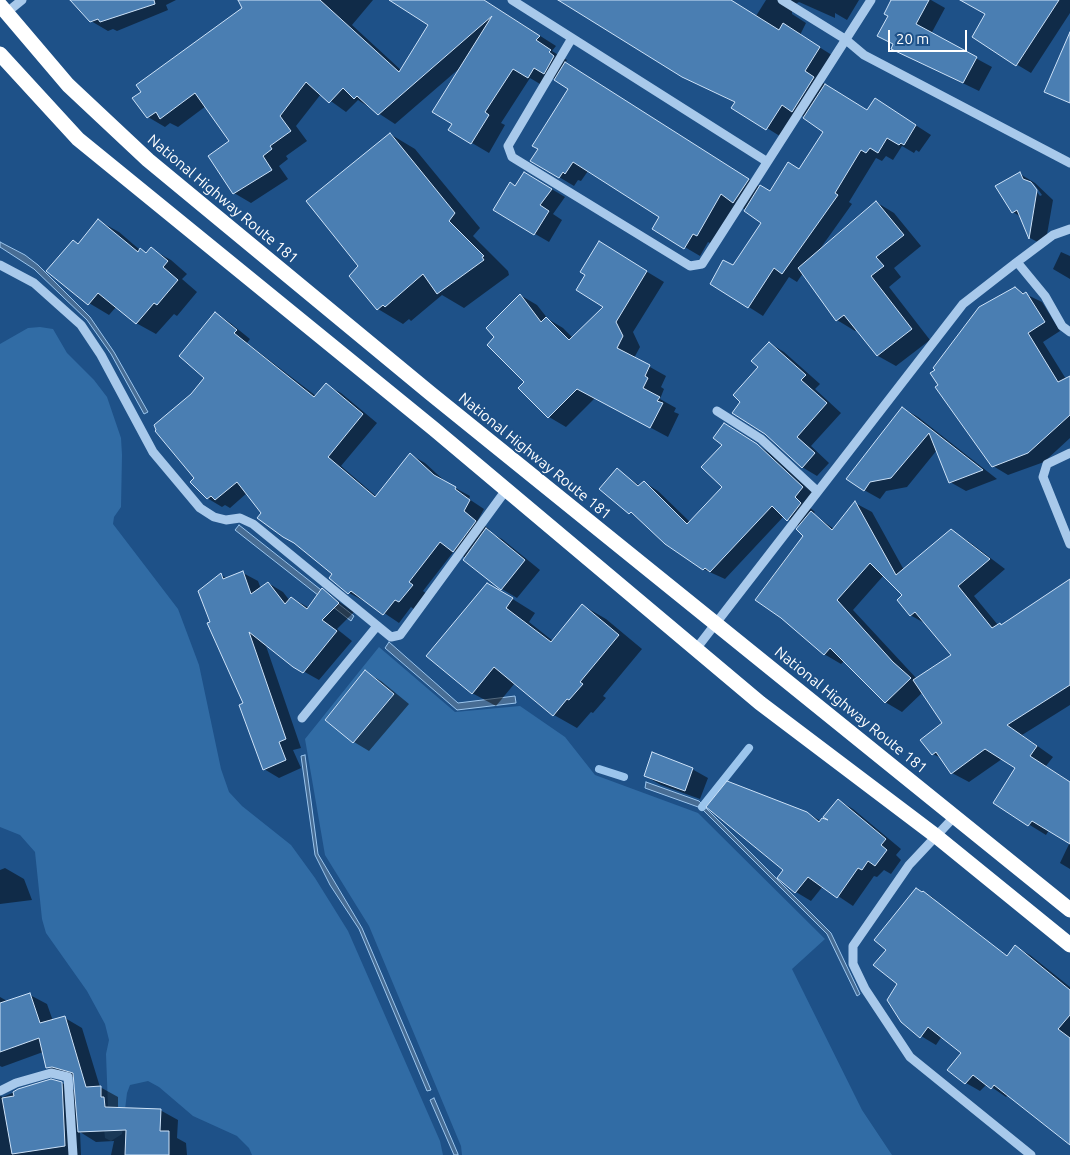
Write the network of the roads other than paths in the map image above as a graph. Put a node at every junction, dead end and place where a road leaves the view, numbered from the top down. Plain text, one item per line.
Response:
1 (22, 0) edge
2 (512, 0) edge
3 (782, 0) edge
4 (871, 0) edge
5 (2, 10) edge
6 (572, 38) junction
7 (846, 40) junction
8 (0, 54) edge
9 (766, 161) junction
10 (1070, 163) edge
11 (1070, 229) edge
12 (1017, 262) junction
13 (0, 264) edge
14 (1070, 332) edge
15 (717, 411) dead end
16 (1070, 453) edge
17 (506, 490) junction
18 (817, 491) junction
19 (1070, 544) edge
20 (716, 624) junction
21 (377, 626) junction
22 (696, 649) junction
23 (302, 718) dead end
24 (955, 816) junction
25 (936, 836) junction
26 (1070, 910) edge
27 (1070, 945) edge
28 (0, 1091) edge
29 (73, 1155) edge
30 (1031, 1155) edge

1 - 5 street
2 - 6 street
3 - 7 street
4 - 7 street
5 - 20 highway, National Highway Route 181
6 - 9 street
6 - 9 street
7 - 9 street
7 - 10 street
8 - 17 highway
11 - 12 street
12 - 14 street
12 - 18 street
13 - 21 street
15 - 18 street
16 - 19 street
17 - 21 street
17 - 22 highway
18 - 20 street
20 - 22 street
20 - 24 highway, National Highway Route 181
21 - 23 street
22 - 25 highway
24 - 25 street
24 - 26 highway, National Highway Route 181
25 - 27 highway
25 - 30 street
28 - 29 street

